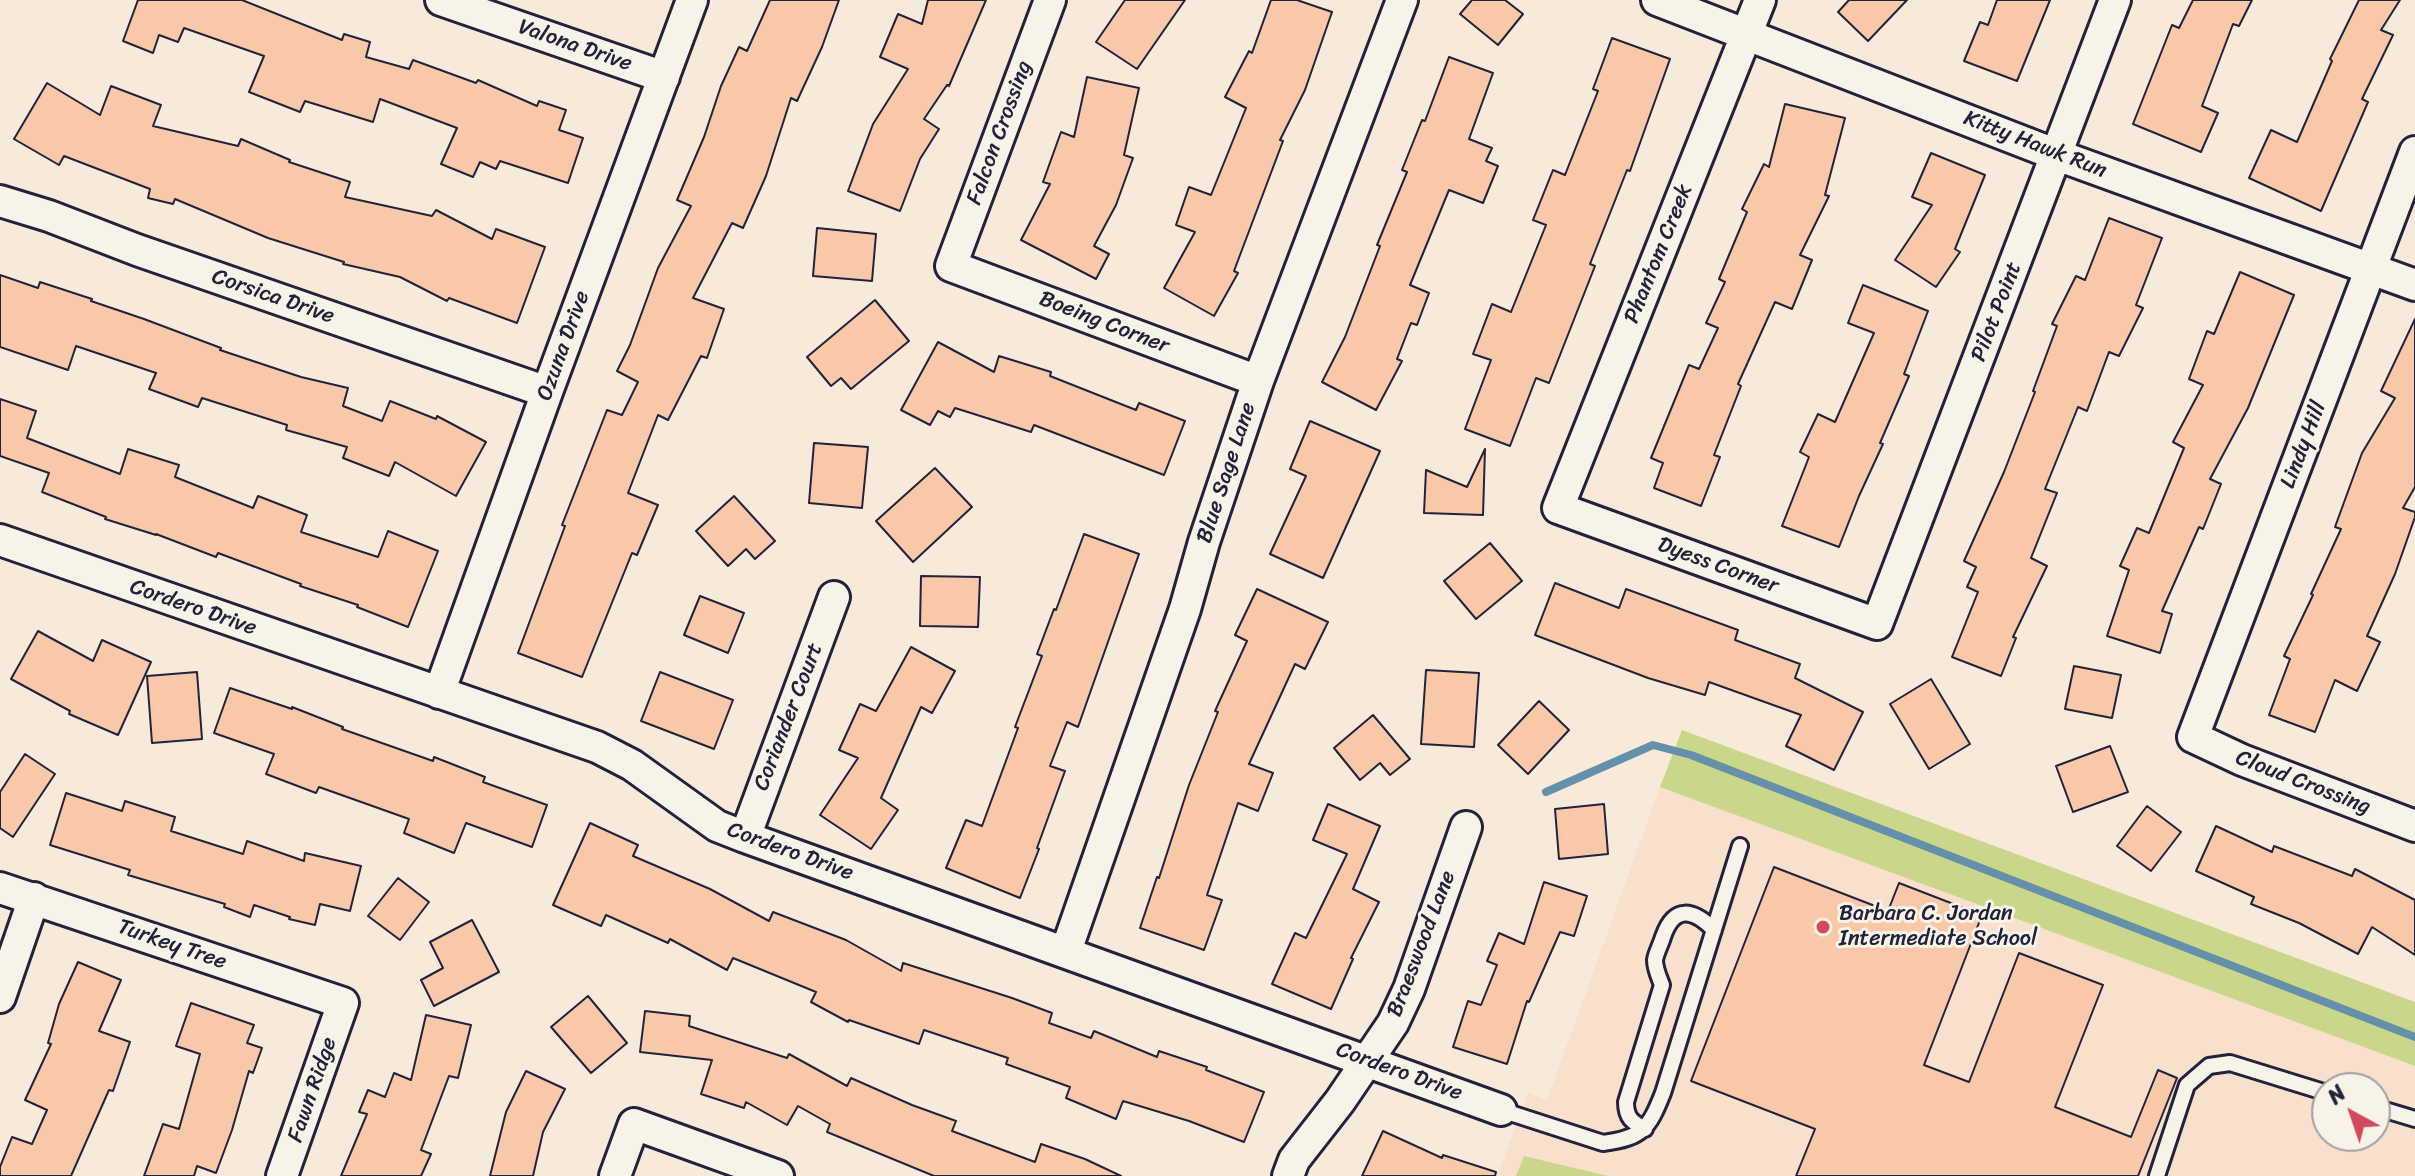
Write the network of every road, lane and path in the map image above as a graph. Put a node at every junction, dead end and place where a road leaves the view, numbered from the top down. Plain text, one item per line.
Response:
1 (441, 0) edge
2 (692, 0) edge
3 (1050, 0) edge
4 (1402, 0) edge
5 (1657, 0) edge
6 (1760, 0) edge
7 (2115, 0) edge
8 (1747, 34) junction
9 (664, 77) junction
10 (2415, 152) edge
11 (2057, 155) junction
12 (0, 201) edge
13 (951, 266) joint
14 (2371, 271) junction
15 (2415, 285) edge
16 (1258, 381) junction
17 (547, 392) junction
18 (1558, 508) joint
19 (0, 540) edge
20 (834, 597) dead end
21 (1877, 624) joint
22 (439, 693) junction
23 (2193, 737) joint
24 (2415, 826) edge
25 (1466, 827) dead end
26 (745, 837) junction
27 (1740, 846) dead end
28 (0, 888) edge
29 (34, 898) junction
30 (1714, 930) junction
31 (1066, 951) junction
32 (0, 997) edge
33 (343, 1003) joint
34 (1368, 1060) junction
35 (2311, 1088) edge
36 (1501, 1110) joint
37 (2391, 1112) edge
38 (2415, 1119) edge
39 (1645, 1129) junction
40 (282, 1176) edge
41 (615, 1176) edge
42 (778, 1176) edge
43 (1288, 1176) edge
44 (2157, 1176) edge

1 - 9 street, Valona Drive
2 - 9 street, Ozuna Drive
3 - 13 street, Falcon Crossing
4 - 16 street, Blue Sage Lane
5 - 8 street, Kitty Hawk Run
6 - 8 street, Phantom Creek
7 - 11 street, Pilot Point
8 - 11 street, Kitty Hawk Run
8 - 18 street, Phantom Creek
9 - 17 street, Ozuna Drive
10 - 14 street, Lindy Hill
11 - 14 street, Kitty Hawk Run
11 - 21 street, Pilot Point
12 - 17 street, Corsica Drive
13 - 16 street, Boeing Corner
14 - 15 street, Kitty Hawk Run
14 - 23 street, Lindy Hill
16 - 31 street, Blue Sage Lane
17 - 22 street, Ozuna Drive
18 - 21 street, Dyess Corner
19 - 22 street, Cordero Drive
20 - 26 street, Coriander Court
22 - 26 street, Cordero Drive
23 - 24 street, Cloud Crossing
25 - 34 street, Braeswood Lane
26 - 31 street, Cordero Drive
27 - 30 lane
28 - 29 street, Turkey Tree
29 - 32 street
29 - 33 street, Turkey Tree
30 - 39 lane
30 - 39 lane
31 - 34 street, Cordero Drive
33 - 40 street, Fawn Ridge
34 - 36 street, Cordero Drive
34 - 43 street, Braeswood Lane
35 - 44 lane
36 - 39 lane
37 - 38 lane
41 - 42 street

